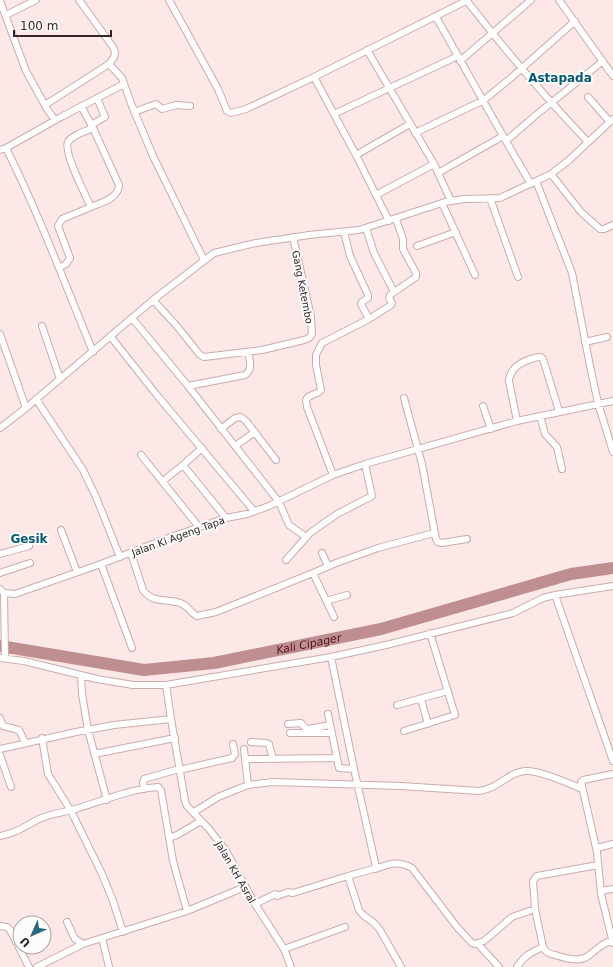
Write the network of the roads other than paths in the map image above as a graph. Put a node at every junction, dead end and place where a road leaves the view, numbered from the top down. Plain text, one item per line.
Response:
1 (36, 0) edge
2 (79, 0) edge
3 (169, 0) edge
4 (468, 0) edge
5 (531, 0) edge
6 (559, 0) edge
7 (0, 1) edge
8 (6, 15) junction
9 (436, 17) junction
10 (575, 21) junction
11 (493, 34) junction
12 (367, 50) junction
13 (459, 59) junction
14 (603, 61) junction
15 (108, 64) junction
16 (522, 68) junction
17 (613, 76) edge
18 (314, 77) junction
19 (124, 84) junction
20 (390, 88) junction
21 (588, 97) dead end
22 (96, 98) junction
23 (484, 100) junction
24 (551, 103) junction
25 (45, 105) junction
26 (81, 106) junction
27 (190, 106) dead end
28 (134, 112) junction
29 (334, 114) junction
30 (55, 120) junction
31 (611, 120) edge
32 (410, 124) junction
33 (92, 126) junction
34 (415, 133) junction
35 (504, 139) junction
36 (588, 142) junction
37 (3, 149) edge
38 (356, 155) junction
39 (434, 164) junction
40 (438, 173) junction
41 (551, 174) junction
42 (534, 182) junction
43 (376, 194) junction
44 (490, 198) junction
45 (452, 201) junction
46 (442, 203) junction
47 (91, 207) junction
48 (396, 219) junction
49 (389, 221) junction
50 (613, 225) edge
51 (366, 228) junction
52 (344, 232) junction
53 (456, 232) junction
54 (293, 237) junction
55 (417, 246) dead end
56 (204, 260) junction
57 (59, 268) junction
58 (475, 275) dead end
59 (518, 277) dead end
60 (394, 292) junction
61 (153, 300) junction
62 (132, 318) junction
63 (369, 319) junction
64 (42, 326) dead end
65 (0, 334) edge
66 (111, 337) junction
67 (607, 338) dead end
68 (585, 342) junction
69 (93, 352) junction
70 (248, 352) junction
71 (60, 379) junction
72 (188, 386) junction
73 (404, 398) dead end
74 (36, 399) junction
75 (613, 401) edge
76 (598, 403) junction
77 (483, 406) dead end
78 (26, 408) junction
79 (559, 411) junction
80 (540, 416) junction
81 (517, 421) junction
82 (0, 428) edge
83 (221, 429) junction
84 (491, 429) junction
85 (255, 432) junction
86 (235, 446) junction
87 (202, 448) junction
88 (418, 449) junction
89 (613, 452) edge
90 (141, 455) dead end
91 (276, 460) dead end
92 (183, 465) junction
93 (360, 466) junction
94 (562, 469) dead end
95 (333, 475) junction
96 (163, 481) junction
97 (279, 502) junction
98 (254, 511) junction
99 (226, 518) junction
100 (200, 527) junction
101 (61, 530) dead end
102 (434, 532) junction
103 (306, 537) junction
104 (467, 539) dead end
105 (29, 546) dead end
106 (131, 552) junction
107 (322, 553) dead end
108 (0, 554) edge
109 (120, 557) junction
110 (286, 560) dead end
111 (30, 563) dead end
112 (101, 564) junction
113 (328, 566) junction
114 (77, 572) junction
115 (0, 573) edge
116 (313, 573) junction
117 (613, 586) edge
118 (2, 591) edge
119 (347, 595) dead end
120 (555, 595) junction
121 (326, 601) junction
122 (334, 617) dead end
123 (430, 633) junction
124 (132, 648) dead end
125 (3, 657) edge
126 (331, 657) junction
127 (82, 675) junction
128 (166, 685) junction
129 (448, 691) junction
130 (421, 699) junction
131 (397, 705) dead end
132 (328, 714) dead end
133 (0, 718) edge
134 (171, 719) junction
135 (302, 723) junction
136 (288, 724) dead end
137 (428, 724) junction
138 (330, 725) junction
139 (88, 730) junction
140 (404, 730) dead end
141 (303, 733) junction
142 (332, 733) junction
143 (290, 734) dead end
144 (42, 738) junction
145 (175, 738) junction
146 (25, 742) junction
147 (251, 742) dead end
148 (233, 744) dead end
149 (0, 749) edge
150 (244, 749) dead end
151 (94, 754) junction
152 (0, 755) edge
153 (337, 758) junction
154 (245, 759) junction
155 (273, 759) junction
156 (613, 761) edge
157 (179, 770) junction
158 (354, 770) junction
159 (613, 774) edge
160 (357, 784) junction
161 (248, 785) junction
162 (11, 787) dead end
163 (144, 789) junction
164 (582, 789) junction
165 (107, 800) junction
166 (71, 811) junction
167 (194, 812) junction
168 (201, 821) junction
169 (0, 836) edge
170 (169, 838) junction
171 (613, 844) edge
172 (597, 848) junction
173 (598, 865) junction
174 (374, 869) junction
175 (348, 876) junction
176 (245, 888) junction
177 (613, 889) edge
178 (601, 890) junction
179 (255, 904) junction
180 (535, 909) junction
181 (187, 911) junction
182 (68, 922) dead end
183 (0, 926) edge
184 (345, 927) dead end
185 (123, 932) junction
186 (102, 938) junction
187 (612, 942) edge
188 (83, 944) junction
189 (478, 944) junction
190 (543, 947) junction
191 (284, 949) junction
192 (29, 967) edge
193 (37, 967) edge
194 (109, 967) edge
195 (291, 967) edge
196 (401, 967) edge
197 (499, 967) edge
198 (517, 967) edge

1 - 8 street
2 - 15 street
3 - 18 street
4 - 9 street
4 - 11 street
5 - 11 street
6 - 10 street
7 - 8 street
8 - 25 street
9 - 12 street
9 - 13 street
10 - 14 street
10 - 16 street
11 - 13 street
11 - 16 street
12 - 18 street
12 - 20 street
13 - 20 street
13 - 23 street
14 - 17 street
14 - 24 street
15 - 19 street
15 - 25 street
16 - 23 street
16 - 24 street
18 - 29 street
19 - 22 street
19 - 28 street
20 - 29 street
20 - 32 street
21 - 31 street
22 - 26 street
22 - 33 street
23 - 34 street
23 - 35 street
24 - 35 street
24 - 36 street
25 - 30 street
26 - 30 street
26 - 33 street
27 - 28 street
28 - 56 street
29 - 38 street
30 - 37 street
31 - 36 street
32 - 34 street
32 - 38 street
33 - 47 street
33 - 47 street
34 - 39 street
35 - 40 street
35 - 42 street
36 - 41 street
37 - 57 street
38 - 43 street
39 - 40 street
39 - 43 street
40 - 45 street
41 - 42 street
41 - 50 street
42 - 44 street
42 - 68 street
43 - 49 street
44 - 45 street
44 - 59 street
45 - 46 street
46 - 48 street
46 - 53 street
47 - 57 street
48 - 49 street
48 - 60 street
49 - 51 street
51 - 52 street
51 - 60 street
52 - 54 street
52 - 63 street
53 - 55 street
53 - 58 street
54 - 56 street
54 - 70 street, Gang Ketembo
56 - 61 street
57 - 69 street
60 - 63 street
61 - 62 street
61 - 70 street
62 - 66 street
62 - 72 street
63 - 95 street
64 - 71 street
65 - 78 street
66 - 69 street
66 - 87 street
67 - 68 street
68 - 76 street
69 - 71 street
70 - 72 street
71 - 74 street
72 - 83 street
73 - 88 street
74 - 78 street
74 - 109 street
75 - 76 street, Jalan Ki Ageng Tapa
76 - 79 street, Jalan Ki Ageng Tapa
76 - 89 street
77 - 84 street
78 - 82 street
79 - 80 street, Jalan Ki Ageng Tapa
79 - 81 street
80 - 81 street, Jalan Ki Ageng Tapa
80 - 94 street
81 - 84 street, Jalan Ki Ageng Tapa
83 - 85 street
83 - 86 street
84 - 88 street, Jalan Ki Ageng Tapa
85 - 86 street
85 - 91 street
86 - 97 street
87 - 92 street
87 - 98 street
88 - 93 street, Jalan Ki Ageng Tapa
88 - 102 street
90 - 96 street
92 - 96 street
92 - 99 street
93 - 95 street, Jalan Ki Ageng Tapa
93 - 103 street
95 - 97 street, Jalan Ki Ageng Tapa
96 - 100 street
97 - 98 street, Jalan Ki Ageng Tapa
97 - 103 street
98 - 99 street, Jalan Ki Ageng Tapa
99 - 100 street, Jalan Ki Ageng Tapa
100 - 106 street, Jalan Ki Ageng Tapa
101 - 114 street
102 - 104 street
102 - 113 street
103 - 110 street
105 - 108 street
106 - 109 street, Jalan Ki Ageng Tapa
106 - 116 street
107 - 113 street
109 - 112 street, Jalan Ki Ageng Tapa
111 - 115 street
112 - 114 street, Jalan Ki Ageng Tapa
112 - 124 street
113 - 116 street
114 - 118 street, Jalan Ki Ageng Tapa
116 - 121 street
117 - 120 street
118 - 125 street
119 - 121 street
120 - 123 street
120 - 156 street
121 - 122 street
123 - 126 street
123 - 129 street
125 - 127 street
126 - 128 street
126 - 158 street
127 - 128 street
127 - 139 street
128 - 134 street, Jalan KH Asral
129 - 130 street
129 - 137 street
130 - 131 street
130 - 137 street
132 - 138 street
133 - 146 street
134 - 139 street
134 - 145 street, Jalan KH Asral
135 - 136 street
135 - 138 street
135 - 141 street
137 - 140 street
138 - 142 street
139 - 144 street
139 - 151 street
141 - 142 street
141 - 143 street
142 - 153 street
144 - 146 street
144 - 166 street
145 - 151 street
145 - 157 street, Jalan KH Asral
146 - 149 street
147 - 155 street
148 - 157 street
150 - 154 street
151 - 165 street
152 - 162 street
153 - 155 street
153 - 158 street
154 - 155 street
154 - 161 street
157 - 163 street
157 - 167 street, Jalan KH Asral
158 - 160 street
159 - 164 street
160 - 161 street
160 - 164 street
160 - 174 street
161 - 167 street
163 - 165 street
163 - 170 street
164 - 172 street
165 - 166 street
166 - 169 street
166 - 185 street
167 - 168 street, Jalan KH Asral
168 - 170 street
168 - 176 street, Jalan KH Asral
170 - 181 street
171 - 172 street
172 - 173 street
173 - 178 street
173 - 180 street
174 - 175 street
174 - 189 street
175 - 179 street
175 - 196 street
176 - 179 street, Jalan KH Asral
176 - 181 street
177 - 178 street
178 - 187 street
179 - 191 street, Jalan KH Asral
180 - 189 street
180 - 190 street
181 - 185 street
182 - 188 street
183 - 192 street
184 - 191 street
185 - 186 street
186 - 188 street
186 - 194 street
187 - 190 street
188 - 193 street
189 - 197 street
190 - 198 street
191 - 195 street, Jalan KH Asral

